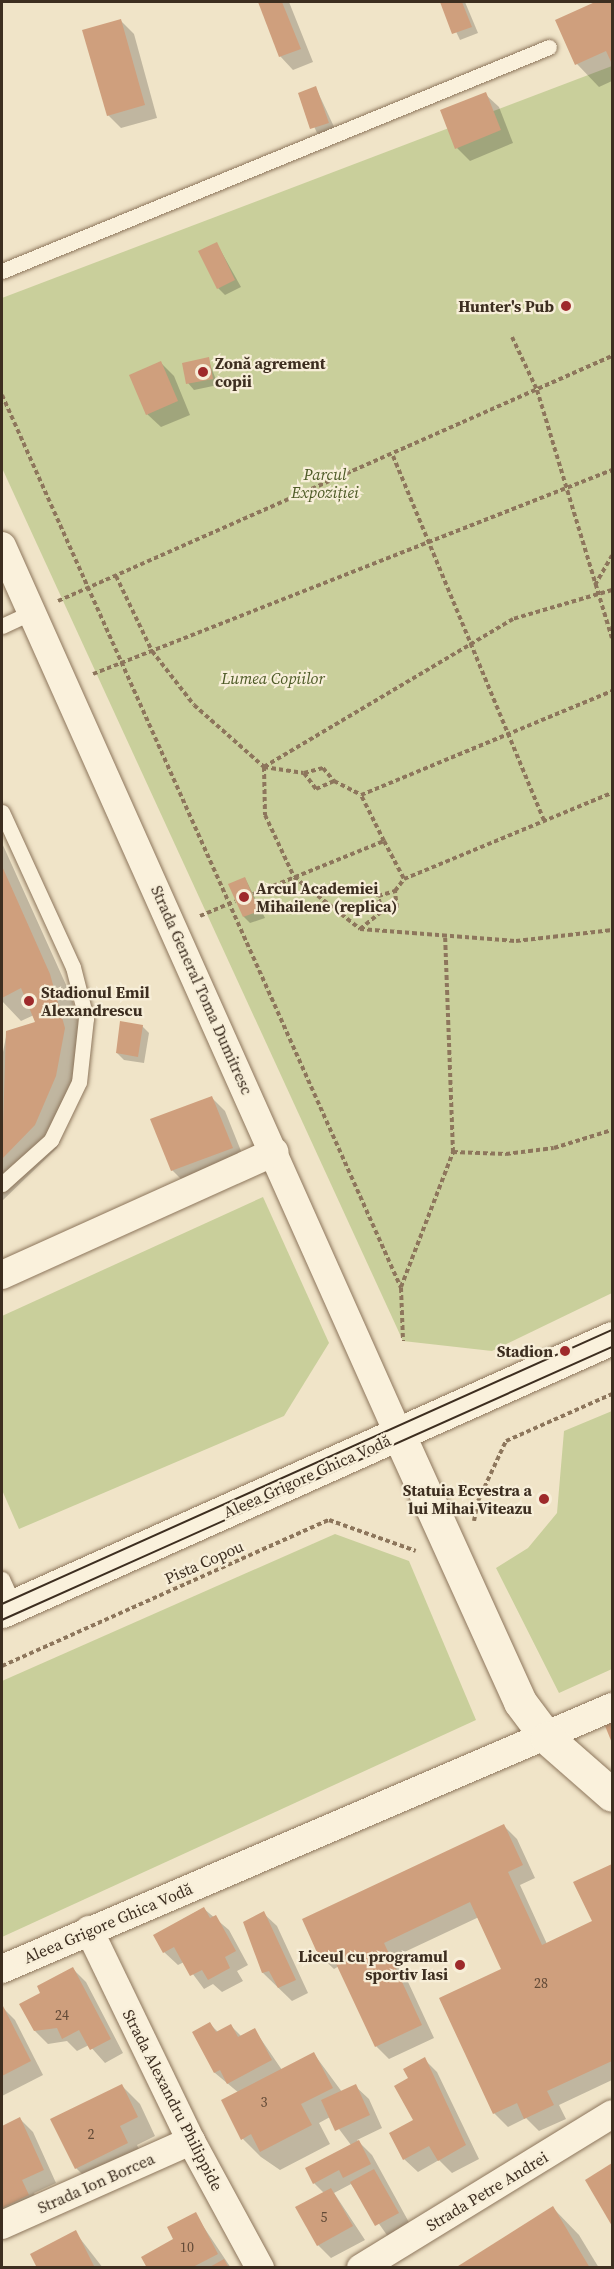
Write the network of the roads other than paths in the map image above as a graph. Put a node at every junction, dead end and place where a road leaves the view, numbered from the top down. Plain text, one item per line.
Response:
1 (549, 47) dead end
2 (2, 271) edge
3 (2, 546) edge
4 (30, 613) junction
5 (2, 626) edge
6 (2, 812) edge
7 (274, 1152) junction
8 (2, 1185) edge
9 (2, 1275) edge
10 (612, 1338) edge
11 (399, 1435) junction
12 (6, 1599) edge
13 (612, 1707) edge
14 (547, 1738) junction
15 (612, 1795) edge
16 (89, 1930) junction
17 (2, 1969) edge
18 (612, 2114) edge
19 (191, 2141) junction
20 (2, 2225) edge
21 (260, 2268) edge
22 (361, 2268) edge

1 - 2 lane
3 - 4 street, Strada General Toma Dumitresc
4 - 5 lane
4 - 7 street, Strada General Toma Dumitresc
6 - 8 lane
7 - 9 street
7 - 11 street, Strada General Toma Dumitresc
10 - 11 main road, Aleea Grigore Ghica Vodă
11 - 12 main road, Aleea Grigore Ghica Vodă
11 - 14 main road
13 - 14 street, Aleea Grigore Ghica Vodă
14 - 15 main road
14 - 16 street, Aleea Grigore Ghica Vodă
16 - 17 street, Aleea Grigore Ghica Vodă
16 - 19 street, Strada Alexandru Philippide
18 - 22 street, Strada Petre Andrei
19 - 20 street, Strada Ion Borcea
19 - 21 street, Strada Alexandru Philippide

